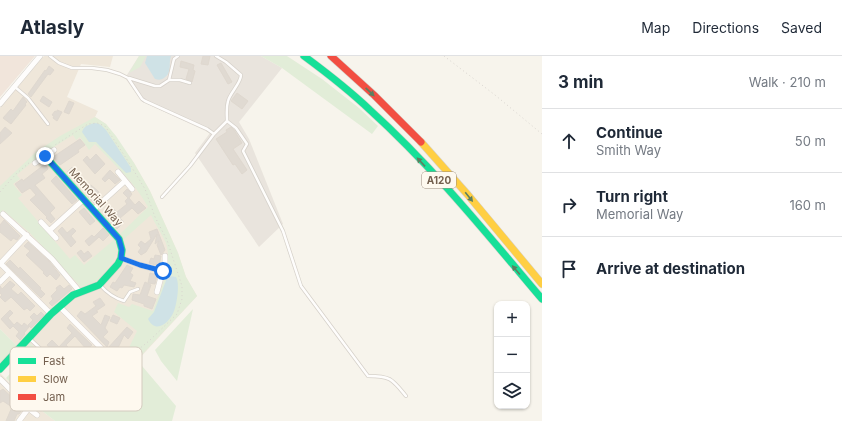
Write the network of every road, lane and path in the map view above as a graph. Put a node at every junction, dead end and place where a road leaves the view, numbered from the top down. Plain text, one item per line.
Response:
1 (40, 56) edge
2 (50, 56) edge
3 (178, 56) edge
4 (216, 56) edge
5 (296, 56) edge
6 (304, 56) edge
7 (330, 56) edge
8 (444, 56) edge
9 (325, 70) junction
10 (128, 78) junction
11 (169, 80) junction
12 (190, 83) dead end
13 (15, 87) junction
14 (0, 104) edge
15 (227, 121) junction
16 (48, 124) dead end
17 (214, 134) junction
18 (542, 134) edge
19 (53, 149) joint
20 (45, 156) junction
21 (35, 161) joint
22 (118, 172) dead end
23 (125, 180) junction
24 (132, 189) dead end
25 (0, 192) edge
26 (162, 198) dead end
27 (83, 200) junction
28 (93, 210) junction
29 (4, 214) dead end
30 (42, 222) dead end
31 (50, 230) junction
32 (28, 235) junction
33 (56, 238) dead end
34 (165, 256) dead end
35 (121, 258) junction
36 (0, 264) edge
37 (163, 271) junction
38 (9, 273) junction
39 (0, 282) edge
40 (542, 284) edge
41 (99, 285) junction
42 (138, 289) dead end
43 (80, 292) junction
44 (157, 292) dead end
45 (542, 299) edge
46 (60, 307) junction
47 (51, 314) junction
48 (30, 338) junction
49 (21, 347) edge
50 (39, 347) edge
51 (100, 347) edge
52 (142, 347) edge
53 (10, 359) edge
54 (0, 369) edge
55 (0, 379) edge
56 (10, 390) edge
57 (406, 396) dead end
58 (26, 411) edge
59 (31, 411) edge
60 (37, 415) dead end
61 (19, 421) edge

1 - 13 street
2 - 10 lane
3 - 11 lane
4 - 15 lane
5 - 9 main road, A120
6 - 9 main road, A120
7 -> 40 main road, A120
8 - 18 path
45 -> 9 main road, A120
10 - 11 lane
10 - 17 lane
11 - 12 lane
13 - 14 street
13 - 16 lane
15 - 17 lane
15 - 57 lane
17 - 26 lane
19 - 20 street
19 - 52 path
20 - 21 street
20 - 27 main road, Memorial Way
21 - 25 path
22 - 23 street
23 - 24 street
23 - 28 street
27 - 28 main road, Memorial Way
27 - 31 street
28 - 35 main road, Memorial Way
29 - 32 street
30 - 31 street
31 - 33 street
32 - 36 street
32 - 43 street
34 - 37 street
35 - 37 street
35 - 41 main road
36 - 38 street
37 - 44 street
38 - 39 street
38 - 47 street
41 - 42 lane
41 - 43 main road
43 - 46 main road
46 - 47 main road
46 - 51 street
47 - 48 main road
48 - 49 main road
48 - 50 lane
53 - 54 main road
55 - 56 street
58 - 61 street
59 - 60 street

